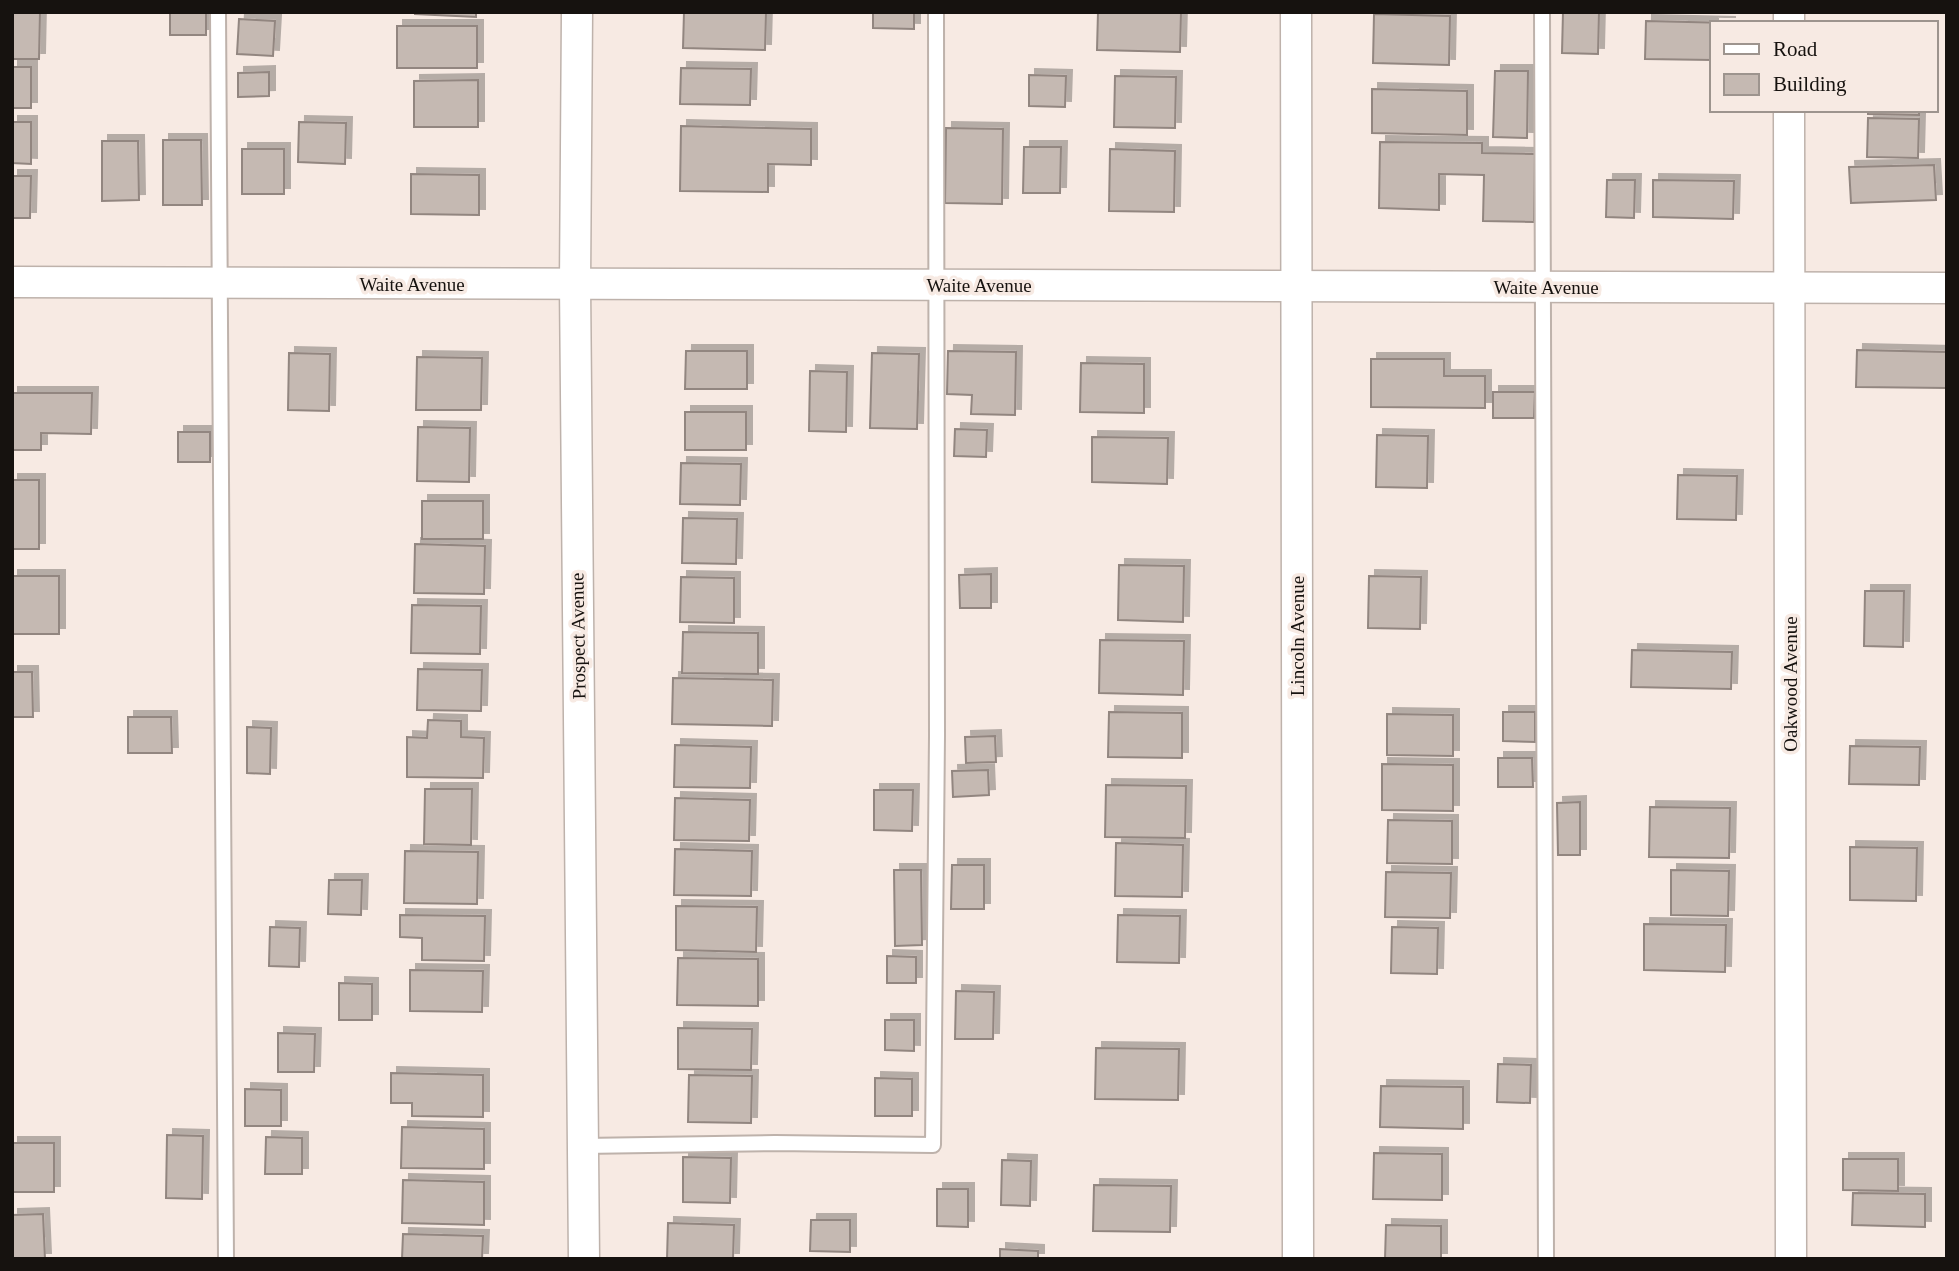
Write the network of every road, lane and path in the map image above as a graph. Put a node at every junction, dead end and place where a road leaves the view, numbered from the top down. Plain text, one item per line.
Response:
1 (219, 12) edge
2 (577, 12) edge
3 (936, 12) edge
4 (1296, 12) edge
5 (1542, 12) edge
6 (1789, 112) edge
7 (12, 282) edge
8 (220, 284) junction
9 (575, 284) junction
10 (936, 285) junction
11 (1296, 286) junction
12 (1543, 287) junction
13 (1790, 288) junction
14 (1947, 288) edge
15 (583, 1146) junction
16 (226, 1259) edge
17 (583, 1259) edge
18 (1298, 1259) edge
19 (1546, 1259) edge
20 (1791, 1259) edge

1 - 8 lane
2 - 9 street, Prospect Avenue
3 - 10 lane
4 - 11 street, Lincoln Avenue
5 - 12 lane
6 - 13 street, Oakwood Avenue
7 - 8 street, Waite Avenue
8 - 9 street, Waite Avenue
8 - 16 lane
9 - 10 street, Waite Avenue
9 - 15 street, Prospect Avenue
10 - 11 street, Waite Avenue
10 - 15 lane
11 - 12 street, Waite Avenue
11 - 18 street, Lincoln Avenue
12 - 13 street, Waite Avenue
12 - 19 lane
13 - 14 street, Waite Avenue
13 - 20 street, Oakwood Avenue
15 - 17 street, Prospect Avenue

